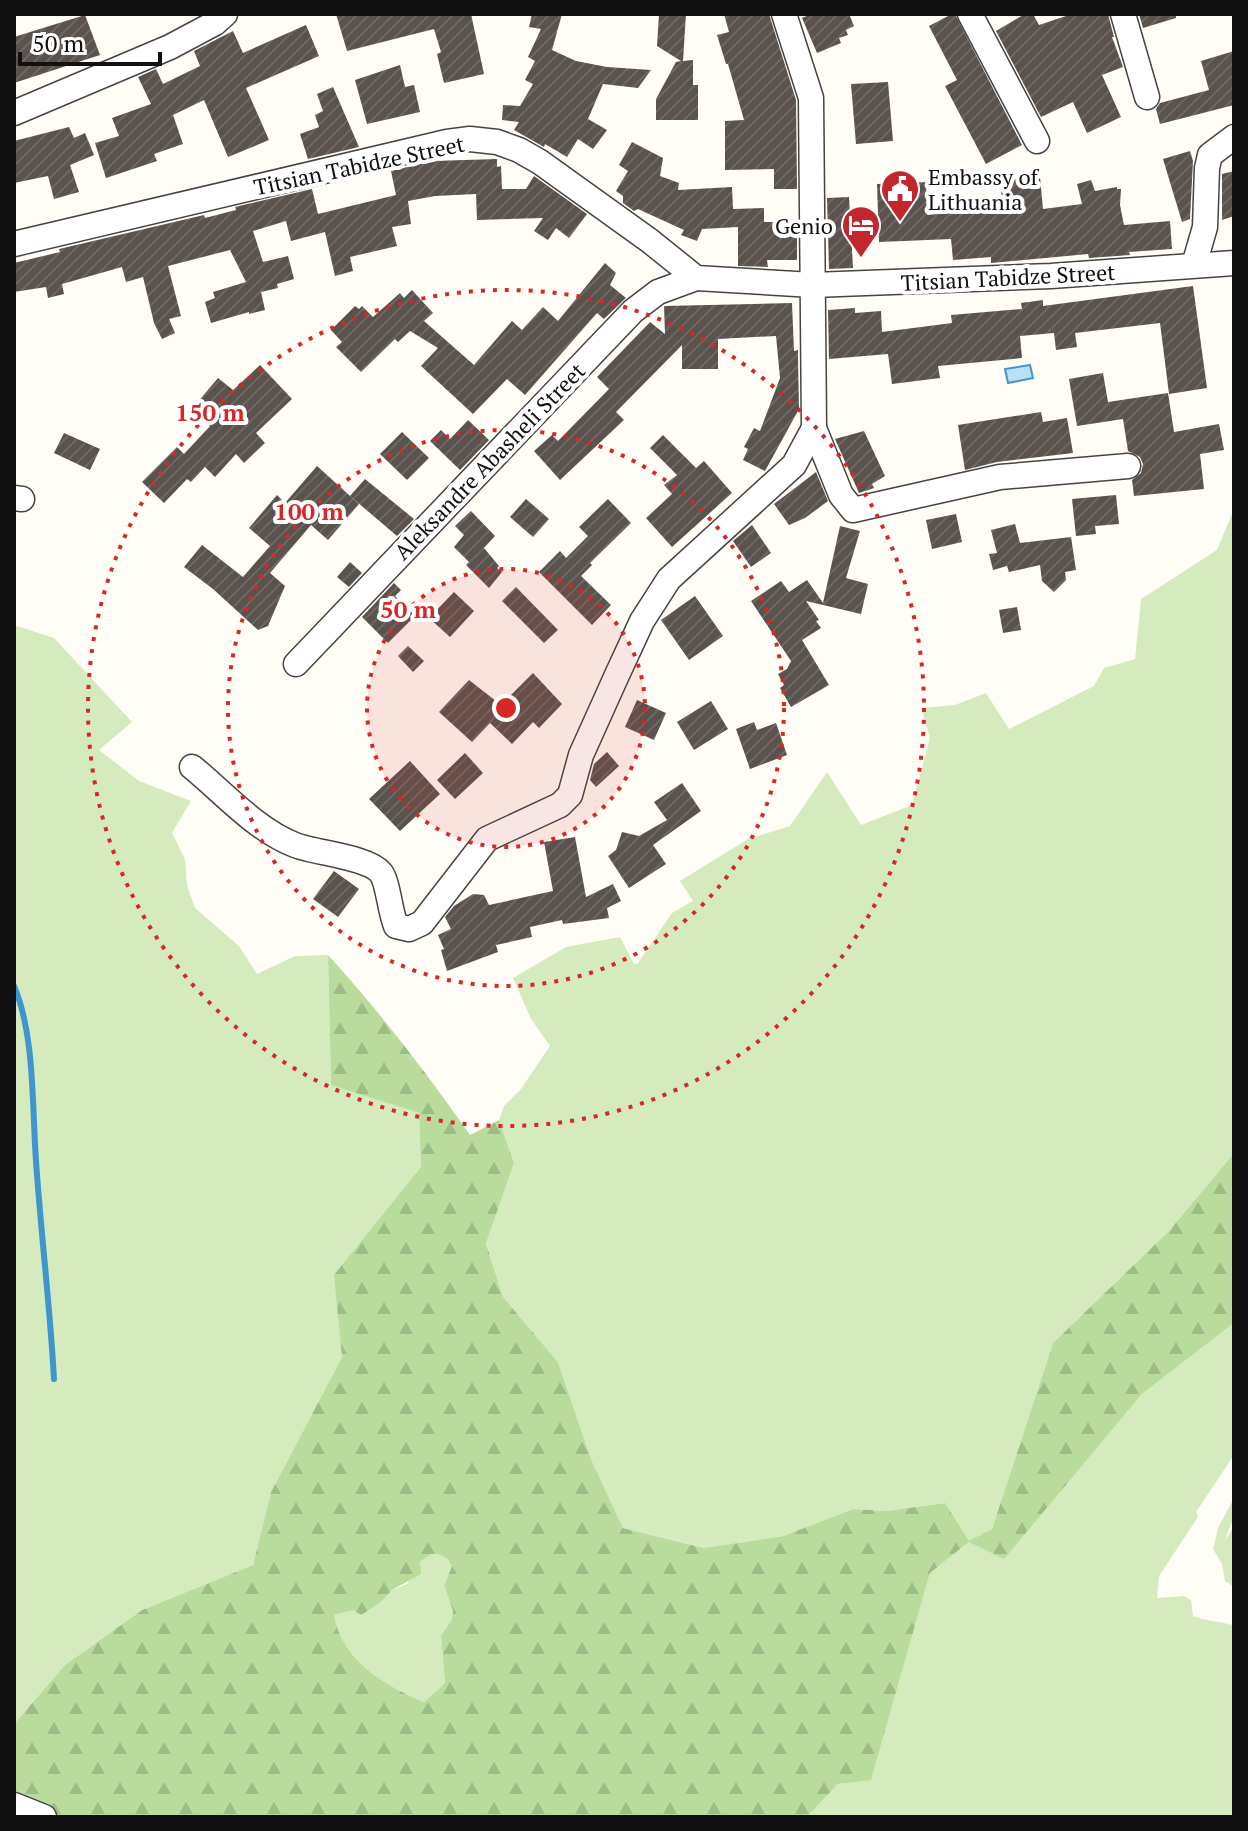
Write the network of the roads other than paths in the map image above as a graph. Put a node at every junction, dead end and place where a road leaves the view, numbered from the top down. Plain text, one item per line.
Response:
1 (225, 14) edge
2 (784, 14) edge
3 (970, 14) edge
4 (1123, 14) edge
5 (1147, 97) dead end
6 (14, 113) edge
7 (1234, 137) edge
8 (1037, 141) dead end
9 (14, 244) edge
10 (1234, 263) edge
11 (1194, 265) junction
12 (696, 278) junction
13 (813, 285) junction
14 (814, 428) junction
15 (1128, 466) dead end
16 (296, 664) dead end
17 (192, 767) dead end
18 (14, 1805) edge
19 (44, 1817) edge

1 - 6 street
2 - 13 street
3 - 8 street
4 - 5 street
7 - 11 street
9 - 12 street, Titsian Tabidze Street
10 - 11 street, Titsian Tabidze Street
11 - 13 street, Titsian Tabidze Street
12 - 13 street, Titsian Tabidze Street
12 - 16 street, Aleksandre Abasheli Street
13 - 14 street
14 - 15 street
14 - 17 street
18 - 19 street

